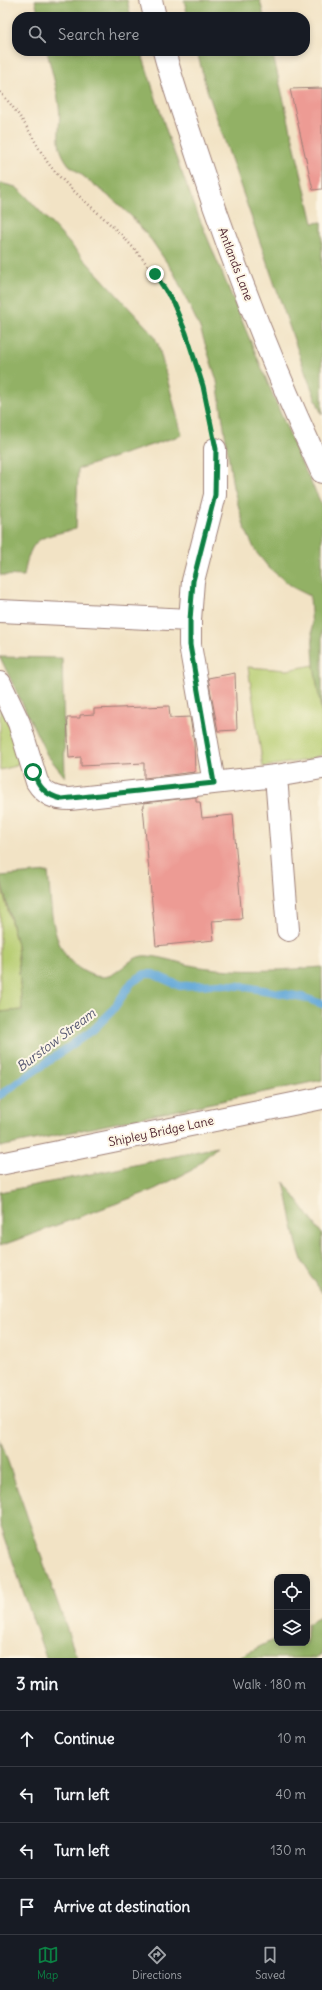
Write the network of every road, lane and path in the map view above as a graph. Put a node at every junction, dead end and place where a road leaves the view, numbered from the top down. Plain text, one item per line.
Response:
1 (151, 0) edge
2 (154, 12) edge
3 (166, 56) edge
4 (0, 92) edge
5 (216, 449) joint
6 (322, 472) edge
7 (0, 611) edge
8 (190, 620) junction
9 (0, 684) edge
10 (322, 768) edge
11 (276, 776) junction
12 (214, 783) junction
13 (288, 930) dead end
14 (322, 1098) edge
15 (0, 1164) edge

1 - 2 main road
3 - 6 main road, Antlands Lane
4 - 5 path
5 - 8 main road
7 - 8 main road
8 - 12 main road
9 - 12 main road
10 - 11 main road
11 - 12 main road
11 - 13 main road
14 - 15 main road, Shipley Bridge Lane

